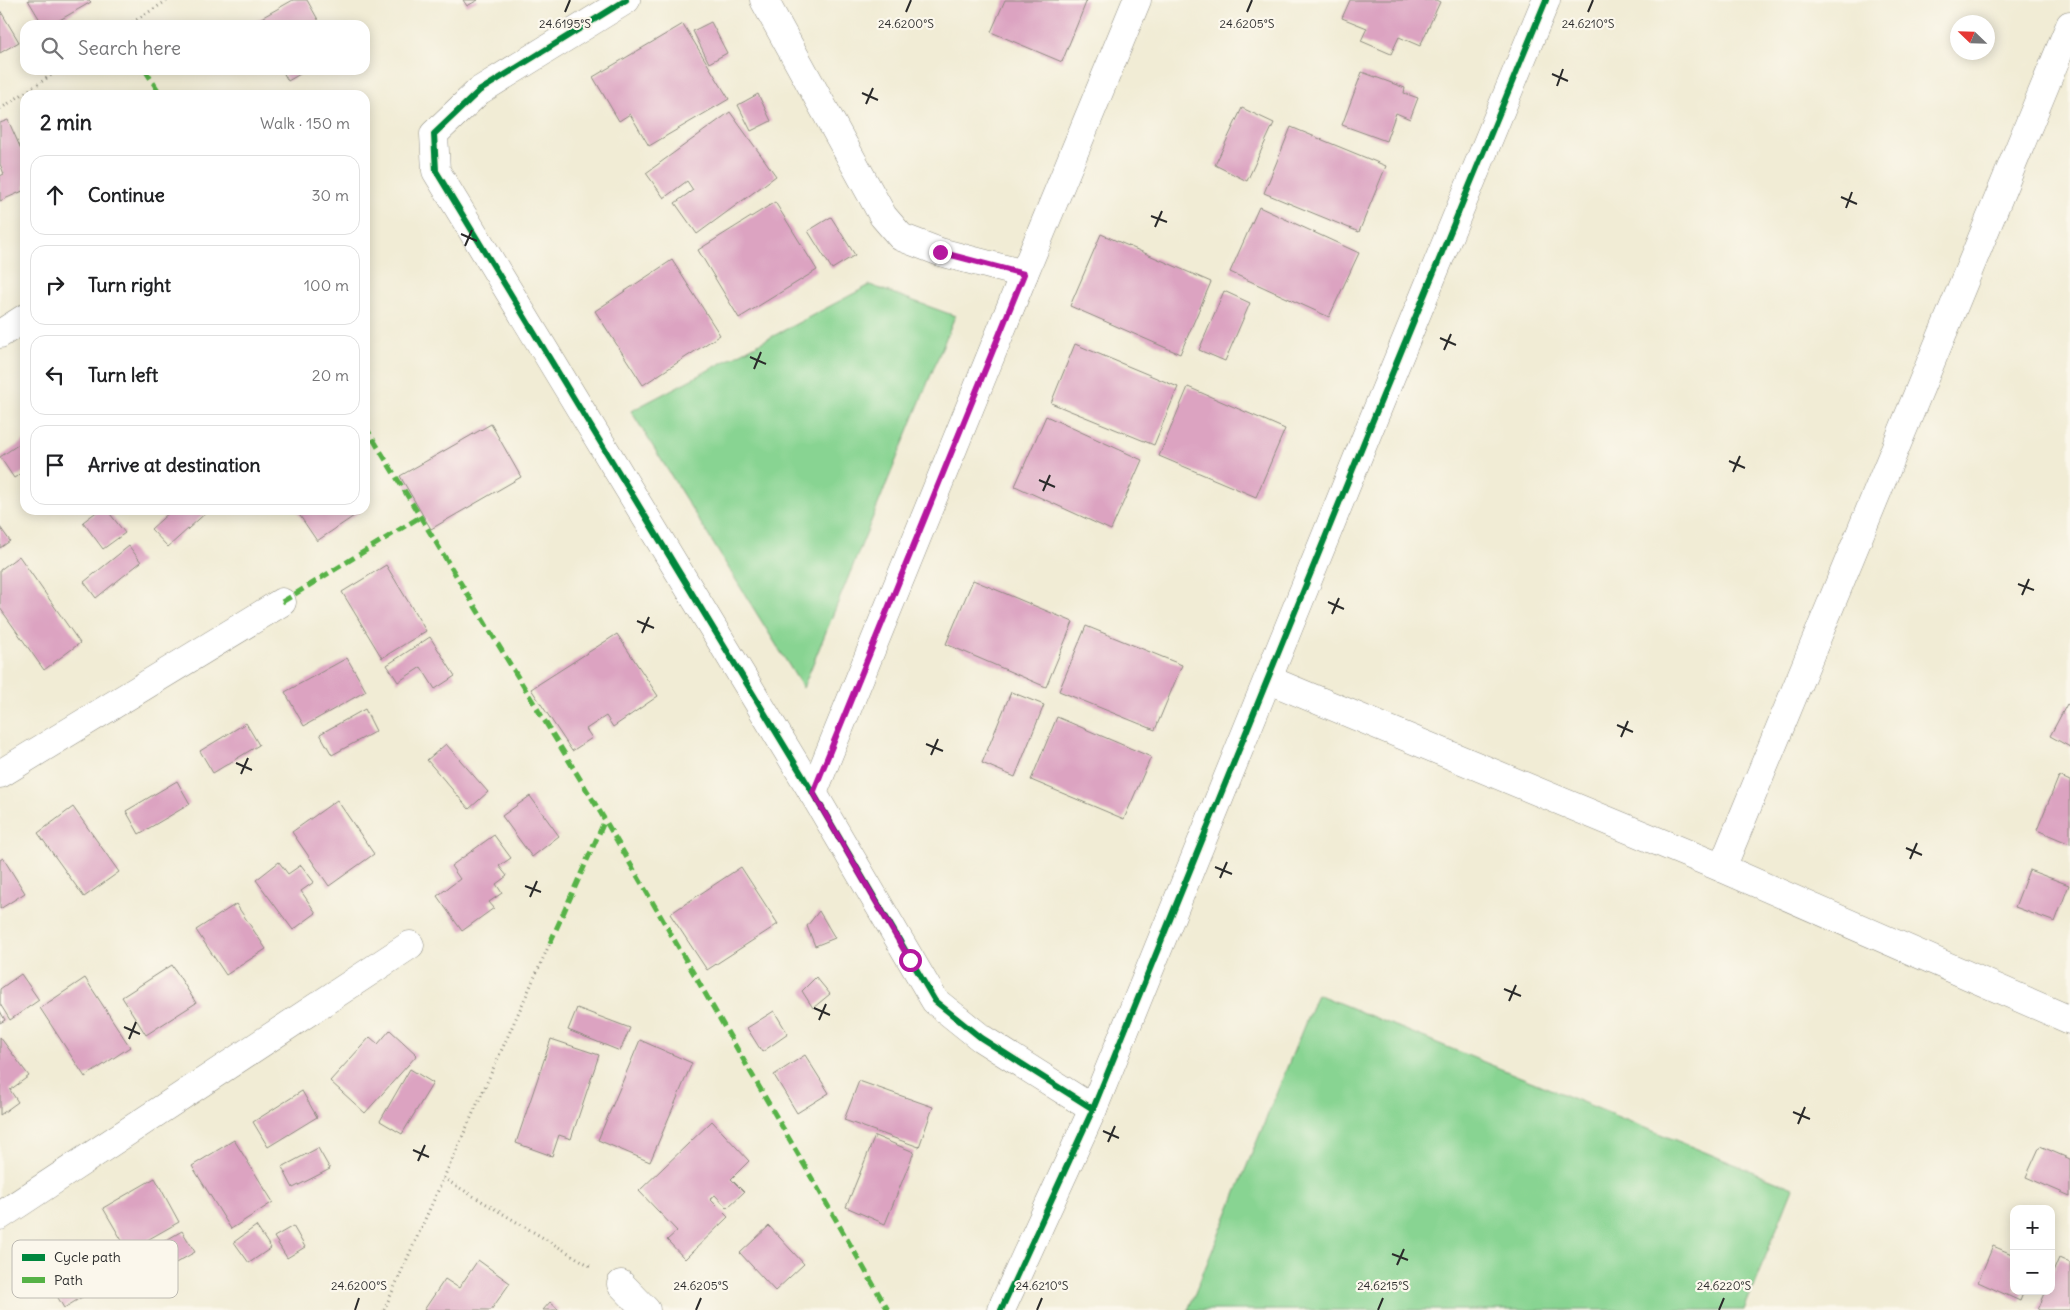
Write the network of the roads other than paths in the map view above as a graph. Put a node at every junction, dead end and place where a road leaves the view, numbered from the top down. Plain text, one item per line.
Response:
1 (626, 0) edge
2 (764, 0) edge
3 (1137, 0) edge
4 (1546, 0) edge
5 (2070, 26) edge
6 (1024, 274) junction
7 (20, 321) edge
8 (0, 334) edge
9 (282, 602) dead end
10 (1269, 680) junction
11 (0, 774) edge
12 (813, 793) junction
13 (1722, 868) junction
14 (410, 944) dead end
15 (2070, 1020) edge
16 (1093, 1109) junction
17 (0, 1216) edge
18 (621, 1284) road end
19 (646, 1310) edge
20 (1001, 1310) edge

1 - 12 street
2 - 6 street
3 - 6 street
4 - 10 street
5 - 13 street
6 - 12 street
7 - 8 street
9 - 11 street
10 - 13 street
10 - 16 street
12 - 16 street
13 - 15 street
14 - 17 street
16 - 20 street
18 - 19 street

